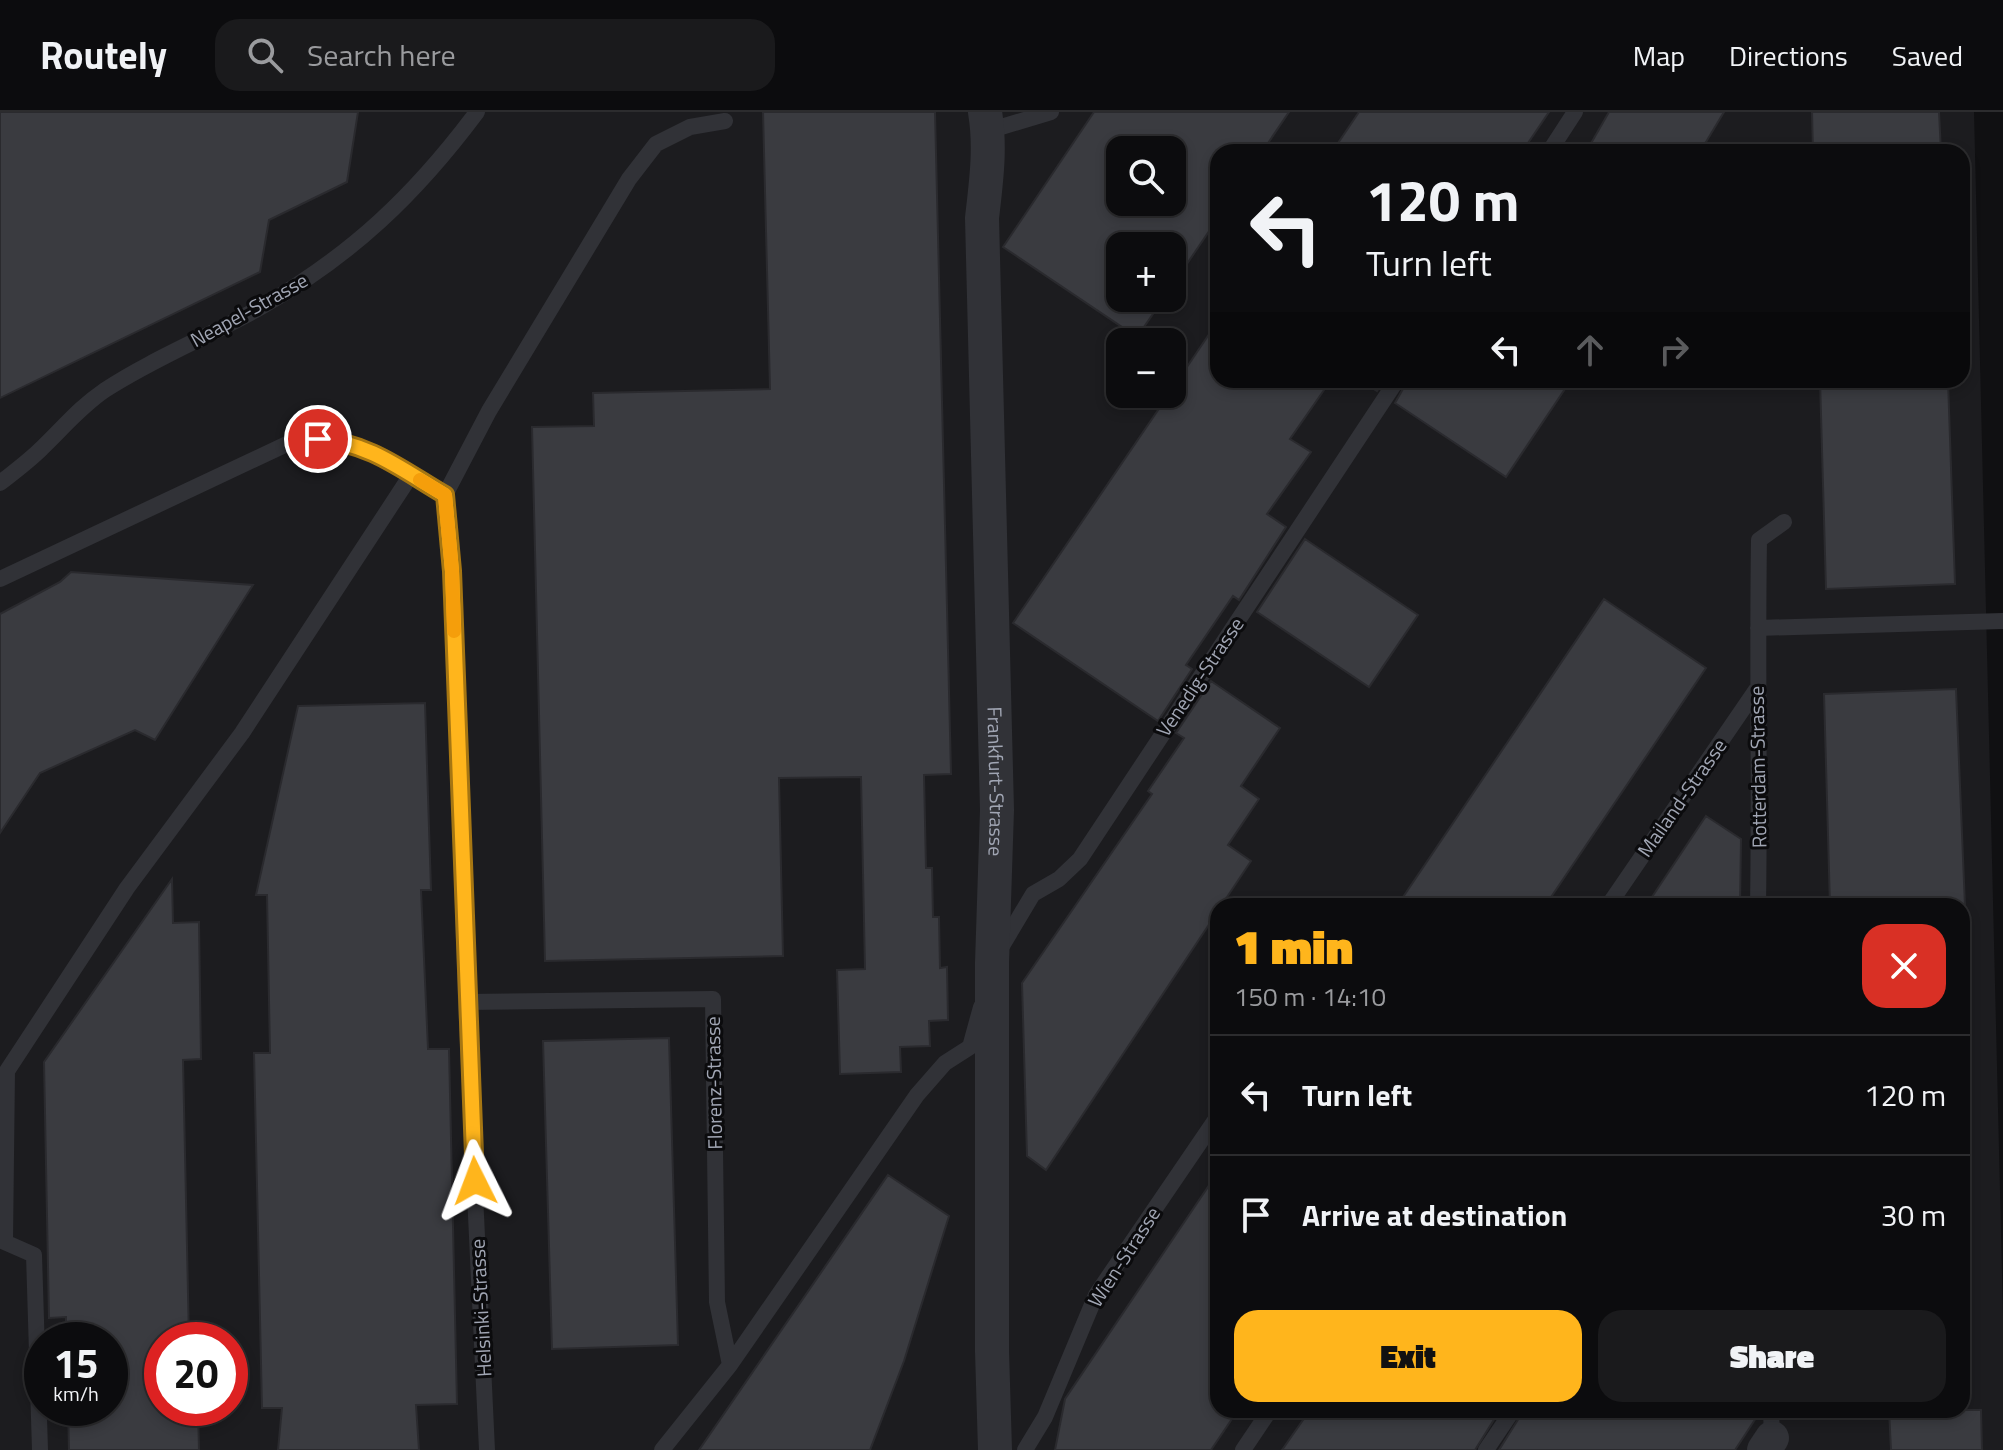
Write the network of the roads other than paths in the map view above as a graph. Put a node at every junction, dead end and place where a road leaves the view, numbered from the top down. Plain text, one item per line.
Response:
1 (477, 112) edge
2 (1051, 112) edge
3 (1575, 112) edge
4 (725, 121) dead end
5 (986, 121) edge
6 (1554, 144) edge
7 (1392, 388) edge
8 (411, 475) junction
9 (0, 483) edge
10 (445, 495) junction
11 (1784, 522) dead end
12 (0, 579) edge
13 (2003, 621) edge
14 (1758, 628) junction
15 (1756, 690) junction
16 (1613, 898) edge
17 (1758, 898) edge
18 (992, 963) junction
19 (466, 1002) junction
20 (1210, 1128) edge
21 (2, 1240) edge
22 (730, 1365) junction
23 (1265, 1418) edge
24 (1508, 1418) edge
25 (40, 1450) edge
26 (487, 1450) edge
27 (662, 1450) edge
28 (995, 1450) edge
29 (1025, 1450) edge
30 (1243, 1450) edge
31 (1486, 1450) edge

1 - 9 lane, Neapel-Strasse
2 - 5 lane
3 - 6 lane
4 - 10 lane
5 - 18 street, Frankfurt-Strasse
7 - 18 lane, Venedig-Strasse
8 - 10 lane
8 - 12 lane
8 - 21 lane
10 - 19 lane, Helsinki-Strasse
11 - 14 lane, Rotterdam-Strasse
13 - 14 lane
14 - 15 lane, Rotterdam-Strasse
15 - 16 lane, Mailand-Strasse
15 - 17 lane, Rotterdam-Strasse
18 - 22 lane
18 - 28 street, Frankfurt-Strasse
19 - 22 lane, Florenz-Strasse
19 - 26 lane, Helsinki-Strasse
20 - 29 lane, Wien-Strasse
21 - 25 lane
22 - 27 lane
23 - 30 lane
24 - 31 lane

